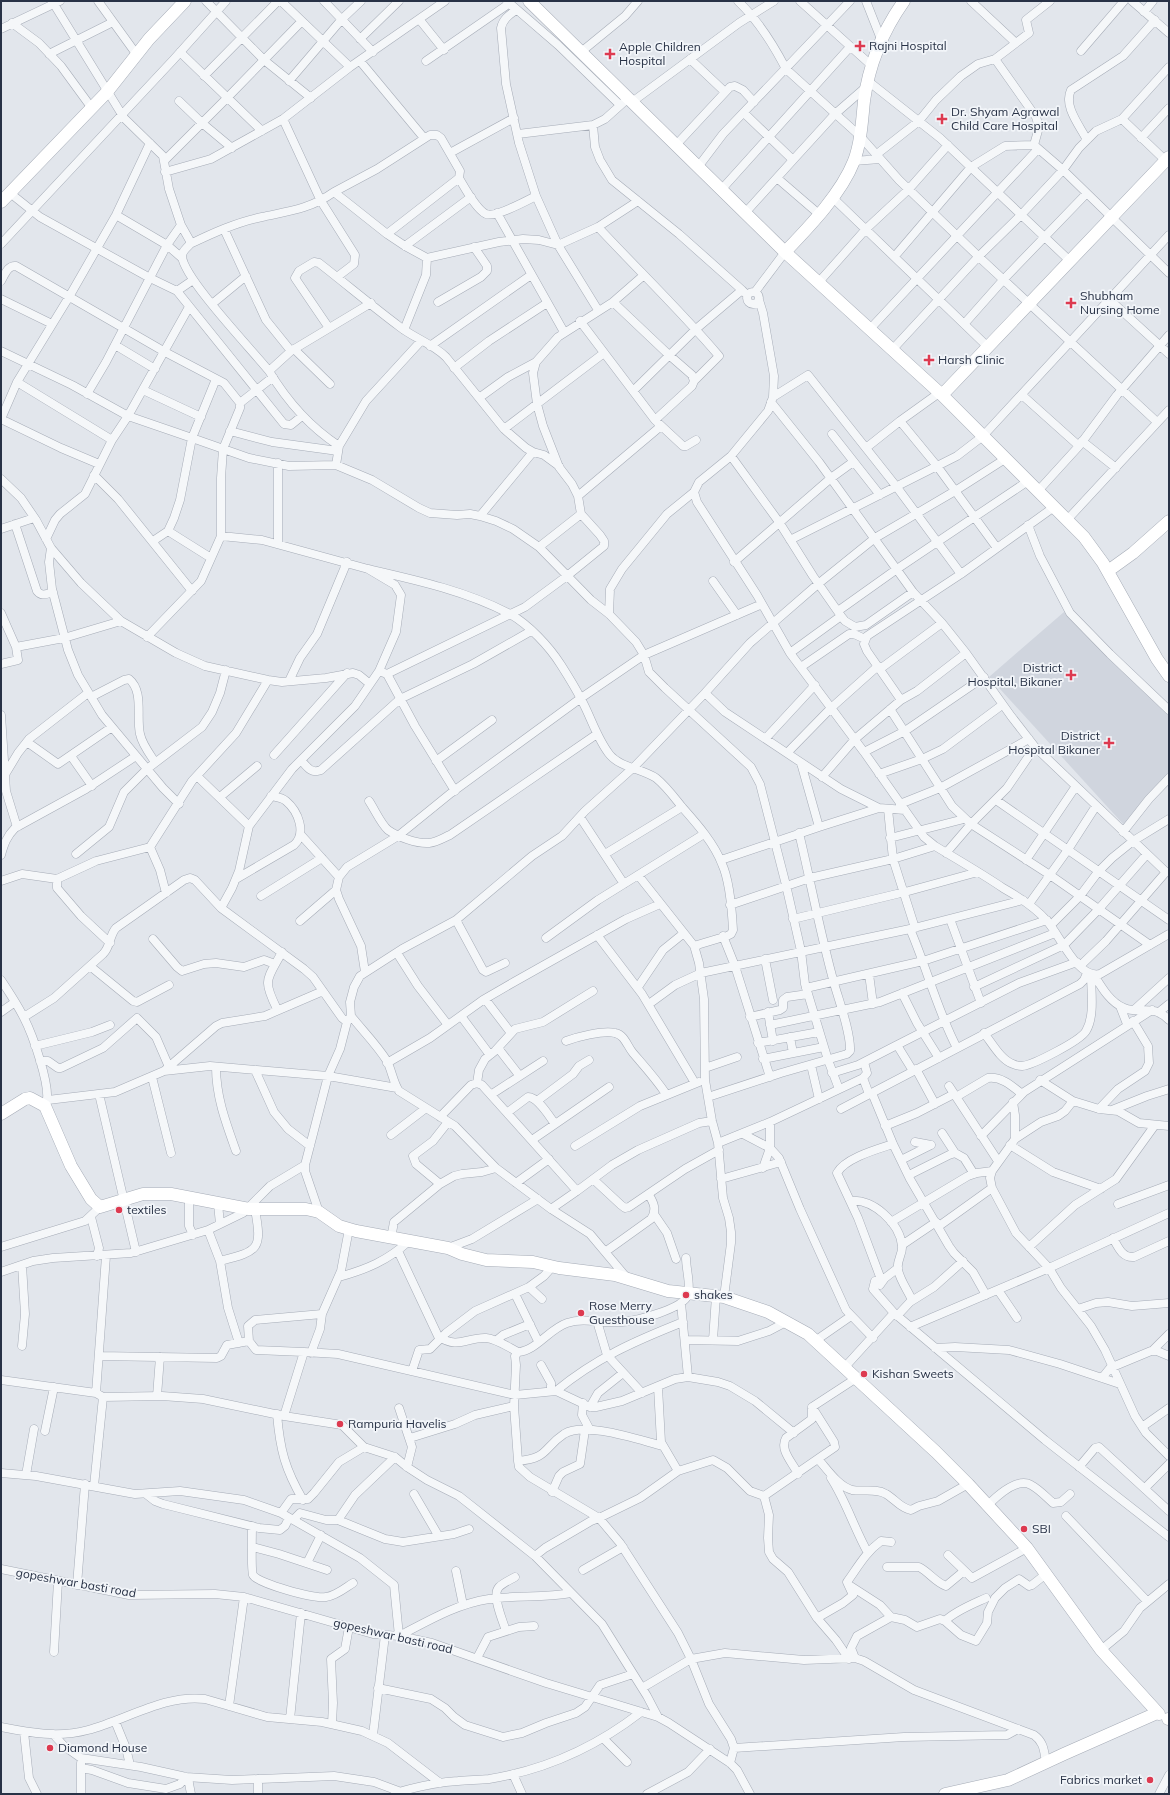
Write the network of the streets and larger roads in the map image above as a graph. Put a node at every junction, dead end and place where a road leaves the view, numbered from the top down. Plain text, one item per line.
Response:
1 (98, 1) edge
2 (185, 1) edge
3 (206, 1) edge
4 (226, 1) edge
5 (280, 1) edge
6 (324, 1) edge
7 (362, 1) edge
8 (399, 1) edge
9 (445, 1) edge
10 (529, 1) edge
11 (638, 1) edge
12 (738, 1) edge
13 (774, 1) edge
14 (800, 1) edge
15 (850, 1) edge
16 (866, 1) edge
17 (904, 1) edge
18 (971, 1) edge
19 (1050, 1) edge
20 (1124, 1) edge
21 (1132, 1) edge
22 (1153, 1) edge
23 (55, 2) edge
24 (509, 2) edge
25 (516, 10) junction
26 (216, 12) junction
27 (1144, 12) junction
28 (752, 15) junction
29 (342, 19) junction
30 (419, 19) junction
31 (1154, 20) junction
32 (113, 22) junction
33 (301, 22) junction
34 (12, 23) junction
35 (826, 25) junction
36 (1, 29) edge
37 (1169, 33) edge
38 (242, 37) junction
39 (360, 39) junction
40 (881, 39) junction
41 (76, 41) junction
42 (322, 42) junction
43 (1016, 43) junction
44 (850, 47) junction
45 (444, 50) junction
46 (1081, 50) dead end
47 (180, 52) junction
48 (373, 52) junction
49 (581, 52) junction
50 (49, 54) junction
51 (136, 55) junction
52 (690, 58) junction
53 (994, 59) junction
54 (264, 60) junction
55 (360, 61) junction
56 (426, 62) dead end
57 (871, 65) junction
58 (350, 67) junction
59 (1169, 67) edge
60 (786, 69) junction
61 (204, 76) junction
62 (289, 80) junction
63 (867, 84) junction
64 (811, 90) junction
65 (107, 92) junction
66 (725, 92) junction
67 (228, 97) junction
68 (311, 98) junction
69 (179, 101) dead end
70 (627, 102) junction
71 (754, 102) junction
72 (91, 108) junction
73 (1169, 108) edge
74 (744, 113) junction
75 (835, 114) junction
76 (122, 115) junction
77 (514, 118) junction
78 (283, 119) junction
79 (1122, 119) junction
80 (919, 121) junction
81 (202, 123) junction
82 (593, 125) junction
83 (262, 131) junction
84 (518, 134) junction
85 (860, 136) junction
86 (768, 137) junction
87 (424, 138) junction
88 (1141, 138) junction
89 (1087, 140) junction
90 (150, 143) junction
91 (676, 145) junction
92 (948, 146) junction
93 (1036, 147) junction
94 (232, 148) junction
95 (450, 153) junction
96 (879, 157) junction
97 (1167, 159) edge
98 (165, 160) junction
99 (793, 160) junction
100 (854, 161) junction
101 (698, 167) junction
102 (971, 167) junction
103 (1063, 170) junction
104 (165, 172) junction
105 (459, 178) junction
106 (777, 178) junction
107 (909, 189) junction
108 (721, 190) junction
109 (334, 192) junction
110 (10, 193) junction
111 (998, 193) junction
112 (1086, 194) junction
113 (536, 196) junction
114 (471, 197) junction
115 (832, 197) junction
116 (321, 201) junction
117 (638, 201) junction
118 (1, 202) edge
119 (932, 211) junction
120 (33, 212) junction
121 (497, 213) junction
122 (745, 213) junction
123 (116, 215) junction
124 (820, 215) junction
125 (1021, 215) junction
126 (1111, 218) junction
127 (181, 225) junction
128 (598, 227) junction
129 (224, 228) junction
130 (866, 229) junction
131 (387, 234) junction
132 (957, 235) junction
133 (1169, 235) edge
134 (1045, 237) junction
135 (511, 241) junction
136 (1, 244) edge
137 (190, 244) junction
138 (167, 245) junction
139 (558, 245) junction
140 (405, 246) junction
141 (474, 247) junction
142 (96, 248) junction
143 (785, 252) junction
144 (895, 256) junction
145 (978, 256) junction
146 (1150, 256) junction
147 (182, 258) junction
148 (427, 258) junction
149 (1070, 260) junction
150 (1169, 273) edge
151 (531, 275) junction
152 (644, 275) junction
153 (246, 276) junction
154 (337, 277) junction
155 (150, 278) junction
156 (917, 278) junction
157 (1004, 279) junction
158 (193, 280) junction
159 (1, 281) edge
160 (818, 283) junction
161 (177, 291) junction
162 (748, 292) junction
163 (69, 297) junction
164 (1, 299) edge
165 (940, 300) junction
166 (1110, 300) junction
167 (438, 302) dead end
168 (613, 302) junction
169 (370, 303) junction
170 (547, 303) junction
171 (1030, 303) junction
172 (212, 304) junction
173 (189, 307) junction
174 (598, 310) junction
175 (580, 321) junction
176 (965, 323) junction
177 (52, 324) junction
178 (124, 328) junction
179 (329, 328) junction
180 (696, 329) junction
181 (404, 330) junction
182 (870, 330) junction
183 (564, 332) junction
184 (1169, 335) edge
185 (421, 341) junction
186 (1071, 343) junction
187 (115, 345) junction
188 (430, 346) junction
189 (988, 346) junction
190 (1159, 346) junction
191 (292, 350) junction
192 (892, 350) junction
193 (1, 351) edge
194 (165, 352) junction
195 (604, 353) junction
196 (1169, 354) edge
197 (669, 355) junction
198 (536, 362) junction
199 (28, 364) junction
200 (454, 368) junction
201 (155, 369) junction
202 (271, 374) junction
203 (216, 379) junction
204 (694, 381) junction
205 (17, 382) junction
206 (330, 384) dead end
207 (143, 390) junction
208 (257, 390) junction
209 (1121, 390) junction
210 (633, 391) junction
211 (87, 394) junction
212 (941, 394) junction
213 (1022, 395) junction
214 (479, 398) junction
215 (772, 400) junction
216 (240, 403) junction
217 (537, 404) junction
218 (1169, 410) edge
219 (128, 416) junction
220 (302, 416) junction
221 (201, 417) junction
222 (1, 419) edge
223 (900, 421) junction
224 (1158, 422) junction
225 (658, 423) junction
226 (504, 429) junction
227 (230, 431) junction
228 (832, 434) dead end
229 (983, 436) junction
230 (192, 438) junction
231 (112, 440) junction
232 (696, 440) dead end
233 (1080, 443) junction
234 (866, 448) junction
235 (223, 449) junction
236 (338, 449) junction
237 (533, 452) junction
238 (731, 456) junction
239 (1005, 458) junction
240 (853, 462) junction
241 (278, 463) junction
242 (99, 464) junction
243 (336, 465) junction
244 (937, 466) junction
245 (559, 467) junction
246 (1116, 468) junction
247 (94, 475) junction
248 (831, 478) junction
249 (1, 479) edge
250 (1028, 481) junction
251 (896, 486) junction
252 (956, 491) junction
253 (1038, 491) junction
254 (694, 492) junction
255 (880, 495) junction
256 (578, 496) junction
257 (1054, 507) junction
258 (854, 509) junction
259 (581, 514) junction
260 (916, 514) junction
261 (480, 516) junction
262 (975, 516) junction
263 (34, 518) junction
264 (1067, 520) junction
265 (1169, 521) edge
266 (779, 522) junction
267 (15, 524) junction
268 (1028, 525) junction
269 (1, 529) edge
270 (168, 531) junction
271 (222, 536) junction
272 (875, 538) junction
273 (46, 539) junction
274 (790, 540) junction
275 (153, 541) junction
276 (938, 543) junction
277 (278, 544) junction
278 (538, 547) junction
279 (51, 548) junction
280 (997, 548) junction
281 (211, 558) junction
282 (347, 562) junction
283 (734, 562) junction
284 (368, 569) junction
285 (897, 569) junction
286 (1108, 571) junction
287 (961, 574) junction
288 (567, 576) junction
289 (713, 581) dead end
290 (818, 584) junction
291 (192, 591) junction
292 (53, 592) junction
293 (913, 592) junction
294 (920, 601) junction
295 (762, 604) junction
296 (1, 613) edge
297 (510, 614) junction
298 (609, 614) junction
299 (839, 614) junction
300 (736, 615) junction
301 (121, 621) junction
302 (773, 623) junction
303 (942, 623) junction
304 (531, 631) junction
305 (148, 637) junction
306 (64, 638) junction
307 (865, 639) junction
308 (16, 647) junction
309 (790, 653) junction
310 (966, 653) junction
311 (644, 655) junction
312 (1, 664) edge
313 (801, 668) junction
314 (879, 668) junction
315 (226, 670) junction
316 (347, 673) junction
317 (383, 673) junction
318 (1169, 676) edge
319 (984, 677) junction
320 (268, 680) junction
321 (289, 682) junction
322 (370, 684) junction
323 (815, 685) junction
324 (705, 693) junction
325 (89, 695) junction
326 (581, 698) junction
327 (400, 699) junction
328 (901, 700) junction
329 (1002, 705) junction
330 (831, 708) junction
331 (890, 709) junction
332 (1169, 710) edge
333 (689, 711) junction
334 (1, 715) edge
335 (492, 720) dead end
336 (112, 726) junction
337 (905, 731) junction
338 (597, 734) junction
339 (766, 738) junction
340 (855, 739) junction
341 (1029, 739) junction
342 (27, 742) junction
343 (1035, 747) junction
344 (864, 752) junction
345 (787, 753) junction
346 (274, 755) dead end
347 (71, 756) junction
348 (136, 756) junction
349 (922, 759) junction
350 (301, 760) junction
351 (436, 761) junction
352 (154, 762) junction
353 (801, 763) junction
354 (257, 766) dead end
355 (634, 767) junction
356 (147, 768) junction
357 (6, 773) junction
358 (879, 774) junction
359 (197, 776) junction
360 (822, 777) junction
361 (1169, 778) edge
362 (92, 786) junction
363 (1076, 786) junction
364 (940, 788) junction
365 (455, 791) junction
366 (271, 796) junction
367 (220, 797) junction
368 (996, 800) junction
369 (369, 802) dead end
370 (179, 804) junction
371 (1096, 806) junction
372 (682, 807) junction
373 (903, 807) junction
374 (879, 808) junction
375 (888, 808) junction
376 (580, 817) junction
377 (1169, 819) edge
378 (968, 822) junction
379 (249, 826) junction
380 (17, 827) junction
381 (819, 827) junction
382 (918, 831) junction
383 (1123, 832) junction
384 (799, 833) junction
385 (704, 834) junction
386 (1043, 834) junction
387 (301, 835) junction
388 (398, 836) junction
389 (890, 838) junction
390 (774, 841) junction
391 (1133, 841) junction
392 (935, 846) junction
393 (150, 847) junction
394 (1068, 851) junction
395 (946, 853) junction
396 (76, 854) dead end
397 (605, 854) junction
398 (1147, 854) junction
399 (1, 855) edge
400 (322, 858) junction
401 (893, 859) junction
402 (721, 860) junction
403 (1026, 860) junction
404 (1168, 871) edge
405 (978, 872) junction
406 (1098, 872) junction
407 (638, 875) junction
408 (1050, 875) junction
409 (340, 877) junction
410 (810, 878) junction
411 (57, 879) junction
412 (236, 879) junction
413 (1, 881) edge
414 (624, 884) junction
415 (786, 885) junction
416 (1118, 886) junction
417 (336, 890) junction
418 (905, 892) junction
419 (166, 893) junction
420 (261, 896) dead end
421 (1080, 896) junction
422 (1140, 900) junction
423 (1026, 902) junction
424 (660, 904) junction
425 (730, 905) junction
426 (221, 908) junction
427 (1098, 910) junction
428 (816, 914) junction
429 (794, 919) junction
430 (950, 919) junction
431 (456, 920) junction
432 (1169, 920) edge
433 (300, 921) dead end
434 (1049, 923) junction
435 (1119, 925) junction
436 (912, 928) junction
437 (684, 933) junction
438 (1055, 934) junction
439 (1169, 934) edge
440 (597, 935) junction
441 (723, 936) junction
442 (546, 938) dead end
443 (154, 939) dead end
444 (110, 943) junction
445 (1064, 945) junction
446 (1150, 945) junction
447 (696, 947) junction
448 (826, 948) junction
449 (960, 950) junction
450 (801, 951) junction
451 (282, 952) junction
452 (397, 953) junction
453 (765, 959) junction
454 (924, 961) junction
455 (506, 963) dead end
456 (275, 964) junction
457 (1078, 964) junction
458 (90, 966) junction
459 (735, 966) junction
460 (968, 969) junction
461 (365, 972) junction
462 (701, 973) junction
463 (869, 974) junction
464 (1091, 974) junction
465 (1169, 978) edge
466 (1, 980) edge
467 (834, 982) junction
468 (930, 983) junction
469 (169, 985) dead end
470 (638, 987) junction
471 (974, 987) junction
472 (323, 991) junction
473 (593, 991) dead end
474 (807, 991) junction
475 (902, 993) junction
476 (486, 998) junction
477 (773, 1000) dead end
478 (15, 1002) junction
479 (981, 1003) junction
480 (649, 1004) junction
481 (873, 1004) junction
482 (1169, 1004) edge
483 (1120, 1006) junction
484 (277, 1009) junction
485 (1135, 1009) junction
486 (842, 1011) junction
487 (1156, 1011) junction
488 (1, 1012) edge
489 (768, 1012) junction
490 (461, 1016) junction
491 (814, 1016) junction
492 (24, 1017) junction
493 (750, 1017) junction
494 (349, 1019) junction
495 (1169, 1020) edge
496 (944, 1021) junction
497 (1130, 1023) junction
498 (110, 1025) dead end
499 (448, 1025) junction
500 (770, 1025) junction
501 (819, 1032) junction
502 (511, 1033) junction
503 (922, 1033) junction
504 (984, 1033) junction
505 (790, 1037) junction
506 (773, 1040) junction
507 (566, 1041) dead end
508 (758, 1043) junction
509 (35, 1046) junction
510 (897, 1046) junction
511 (824, 1047) junction
512 (498, 1048) junction
513 (957, 1048) junction
514 (793, 1053) junction
515 (490, 1055) junction
516 (737, 1057) dead end
517 (939, 1058) junction
518 (763, 1059) junction
519 (589, 1060) dead end
520 (828, 1060) junction
521 (40, 1061) junction
522 (543, 1061) dead end
523 (864, 1062) junction
524 (387, 1063) junction
525 (811, 1065) junction
526 (216, 1067) junction
527 (705, 1068) junction
528 (166, 1069) junction
529 (254, 1070) junction
530 (914, 1070) junction
531 (832, 1073) junction
532 (519, 1075) junction
533 (328, 1076) junction
534 (152, 1077) junction
535 (770, 1077) junction
536 (864, 1078) junction
537 (705, 1080) junction
538 (1040, 1080) junction
539 (477, 1083) junction
540 (695, 1083) junction
541 (949, 1086) dead end
542 (609, 1087) dead end
543 (397, 1088) junction
544 (839, 1089) junction
545 (1169, 1089) edge
546 (99, 1094) junction
547 (492, 1094) junction
548 (666, 1094) junction
549 (870, 1094) junction
550 (1022, 1094) junction
551 (955, 1095) junction
552 (708, 1097) junction
553 (819, 1099) junction
554 (537, 1101) junction
555 (1073, 1101) junction
556 (1013, 1102) junction
557 (46, 1103) junction
558 (935, 1104) junction
559 (426, 1108) junction
560 (842, 1109) dead end
561 (1100, 1109) junction
562 (1112, 1110) junction
563 (508, 1112) junction
564 (1, 1114) edge
565 (440, 1117) junction
566 (712, 1121) junction
567 (448, 1122) junction
568 (770, 1122) junction
569 (555, 1124) junction
570 (1155, 1125) junction
571 (885, 1126) junction
572 (1169, 1126) edge
573 (743, 1134) junction
574 (942, 1134) dead end
575 (391, 1135) dead end
576 (981, 1136) junction
577 (532, 1140) junction
578 (916, 1142) dead end
579 (1013, 1142) junction
580 (893, 1144) junction
581 (310, 1146) junction
582 (575, 1146) dead end
583 (718, 1146) junction
584 (770, 1148) junction
585 (236, 1151) dead end
586 (171, 1153) dead end
587 (955, 1153) junction
588 (549, 1159) junction
589 (901, 1160) junction
590 (998, 1161) junction
591 (781, 1162) junction
592 (305, 1165) junction
593 (496, 1168) junction
594 (764, 1168) junction
595 (992, 1171) junction
596 (974, 1174) junction
597 (909, 1175) junction
598 (593, 1179) junction
599 (721, 1179) junction
600 (516, 1183) junction
601 (440, 1184) junction
602 (1169, 1185) edge
603 (992, 1188) junction
604 (1101, 1189) junction
605 (577, 1191) junction
606 (648, 1195) junction
607 (189, 1198) junction
608 (125, 1200) junction
609 (538, 1200) junction
610 (851, 1201) junction
611 (924, 1201) junction
612 (218, 1204) junction
613 (1118, 1204) dead end
614 (100, 1207) junction
615 (252, 1209) junction
616 (551, 1209) junction
617 (319, 1212) junction
618 (1169, 1213) edge
619 (654, 1214) junction
620 (91, 1217) junction
621 (891, 1222) junction
622 (220, 1224) junction
623 (937, 1224) junction
624 (349, 1229) junction
625 (208, 1230) junction
626 (193, 1235) junction
627 (391, 1238) junction
628 (1113, 1238) junction
629 (409, 1241) junction
630 (1169, 1241) edge
631 (902, 1245) junction
632 (1, 1247) edge
633 (1030, 1247) junction
634 (448, 1248) junction
635 (398, 1251) junction
636 (136, 1252) junction
637 (605, 1252) junction
638 (97, 1256) junction
639 (106, 1256) junction
640 (686, 1258) dead end
641 (676, 1259) dead end
642 (220, 1261) junction
643 (963, 1261) junction
644 (22, 1265) junction
645 (552, 1267) junction
646 (898, 1268) junction
647 (1048, 1268) junction
648 (1, 1272) edge
649 (339, 1277) junction
650 (628, 1278) junction
651 (878, 1281) junction
652 (530, 1287) junction
653 (998, 1290) junction
654 (688, 1293) junction
655 (515, 1294) junction
656 (986, 1295) junction
657 (720, 1296) junction
658 (542, 1299) dead end
659 (912, 1300) junction
660 (681, 1303) junction
661 (1169, 1303) edge
662 (1078, 1309) junction
663 (322, 1314) junction
664 (895, 1314) junction
665 (851, 1316) junction
666 (1017, 1318) dead end
667 (597, 1321) junction
668 (683, 1322) junction
669 (786, 1322) junction
670 (530, 1324) junction
671 (910, 1327) junction
672 (1169, 1334) edge
673 (441, 1338) junction
674 (873, 1338) junction
675 (496, 1340) junction
676 (685, 1340) junction
677 (713, 1340) junction
678 (249, 1341) junction
679 (538, 1341) junction
680 (815, 1341) junction
681 (239, 1343) junction
682 (22, 1346) dead end
683 (935, 1348) junction
684 (1154, 1350) junction
685 (518, 1352) junction
686 (308, 1353) junction
687 (607, 1355) junction
688 (99, 1356) junction
689 (1169, 1356) edge
690 (160, 1357) junction
691 (541, 1365) dead end
692 (1112, 1367) junction
693 (844, 1368) junction
694 (412, 1371) junction
695 (623, 1372) junction
696 (688, 1377) junction
697 (1102, 1378) junction
698 (855, 1379) junction
699 (1, 1380) edge
700 (1120, 1384) junction
701 (54, 1387) junction
702 (658, 1387) junction
703 (554, 1391) junction
704 (642, 1393) junction
705 (99, 1395) junction
706 (515, 1395) junction
707 (157, 1396) junction
708 (587, 1405) junction
709 (514, 1406) junction
710 (812, 1407) junction
711 (400, 1408) dead end
712 (1169, 1408) edge
713 (281, 1415) junction
714 (1142, 1427) junction
715 (34, 1429) dead end
716 (587, 1430) junction
717 (45, 1431) dead end
718 (794, 1433) junction
719 (410, 1438) junction
720 (663, 1446) junction
721 (364, 1447) junction
722 (1169, 1456) edge
723 (395, 1457) junction
724 (818, 1459) junction
725 (518, 1462) junction
726 (1169, 1464) edge
727 (407, 1467) junction
728 (1079, 1467) junction
729 (678, 1471) junction
730 (1, 1474) edge
731 (798, 1474) junction
732 (26, 1475) junction
733 (85, 1484) junction
734 (968, 1484) junction
735 (94, 1486) junction
736 (1145, 1488) junction
737 (552, 1492) junction
738 (146, 1494) junction
739 (414, 1494) dead end
740 (1070, 1494) dead end
741 (764, 1496) junction
742 (303, 1500) junction
743 (988, 1505) junction
744 (1169, 1511) edge
745 (281, 1513) junction
746 (1066, 1516) dead end
747 (292, 1518) junction
748 (599, 1518) junction
749 (338, 1520) junction
750 (252, 1526) junction
751 (469, 1529) dead end
752 (321, 1535) junction
753 (438, 1535) junction
754 (1168, 1536) edge
755 (890, 1542) dead end
756 (253, 1547) junction
757 (623, 1547) junction
758 (1027, 1548) junction
759 (868, 1553) junction
760 (948, 1555) dead end
761 (535, 1556) junction
762 (307, 1563) junction
763 (887, 1568) dead end
764 (1, 1569) edge
765 (327, 1570) dead end
766 (583, 1570) dead end
767 (456, 1571) dead end
768 (964, 1571) junction
769 (1046, 1574) junction
770 (515, 1577) dead end
771 (58, 1581) junction
772 (846, 1582) junction
773 (353, 1583) dead end
774 (1169, 1584) edge
775 (77, 1585) junction
776 (571, 1593) junction
777 (244, 1597) junction
778 (496, 1598) junction
779 (986, 1598) dead end
780 (1147, 1601) junction
781 (463, 1605) junction
782 (301, 1613) junction
783 (891, 1617) junction
784 (817, 1618) junction
785 (945, 1621) junction
786 (534, 1626) dead end
787 (349, 1627) junction
788 (506, 1631) junction
789 (385, 1635) junction
790 (399, 1636) junction
791 (1101, 1650) junction
792 (54, 1652) dead end
793 (477, 1658) junction
794 (852, 1658) junction
795 (691, 1659) junction
796 (633, 1674) junction
797 (378, 1688) junction
798 (642, 1688) junction
799 (593, 1697) junction
800 (229, 1706) junction
801 (641, 1712) junction
802 (1163, 1716) edge
803 (658, 1717) junction
804 (290, 1720) junction
805 (115, 1721) junction
806 (332, 1724) junction
807 (1, 1727) edge
808 (1018, 1730) junction
809 (24, 1732) junction
810 (53, 1734) junction
811 (373, 1735) junction
812 (603, 1738) junction
813 (734, 1748) junction
814 (710, 1749) junction
815 (81, 1758) junction
816 (102, 1760) junction
817 (627, 1762) dead end
818 (730, 1762) junction
819 (1046, 1762) junction
820 (130, 1765) junction
821 (81, 1768) junction
822 (99, 1772) junction
823 (513, 1774) junction
824 (1169, 1775) edge
825 (187, 1778) junction
826 (258, 1779) junction
827 (440, 1783) junction
828 (397, 1793) edge
829 (37, 1794) edge
830 (81, 1794) edge
831 (191, 1794) edge
832 (258, 1794) edge
833 (522, 1794) edge
834 (647, 1794) edge
835 (750, 1794) edge
836 (945, 1794) edge
837 (1159, 1794) edge

1 - 32 street
2 - 51 street
3 - 26 street
4 - 26 street
5 - 33 street
5 - 38 street
6 - 29 street
7 - 29 street
8 - 39 street
9 - 30 street
10 - 49 street
11 - 49 street
12 - 28 street
13 - 28 street
14 - 35 street
15 - 35 street
16 - 40 street
17 - 40 street
18 - 43 street
19 - 43 street
20 - 46 street
21 - 27 street
22 - 27 street
23 - 34 street
23 - 41 street
24 - 25 street
24 - 45 street
25 - 70 street
25 - 77 street
26 - 38 street
26 - 47 street
27 - 31 street
28 - 52 street
28 - 60 street
29 - 39 street
29 - 42 street
30 - 45 street
30 - 48 street
31 - 37 street
31 - 89 street
32 - 41 street
32 - 51 street
33 - 42 street
33 - 54 street
34 - 36 street
34 - 50 street
35 - 44 street
35 - 60 street
38 - 54 street
38 - 61 street
39 - 48 street
40 - 57 street
41 - 50 street
41 - 65 street
42 - 58 street
42 - 62 street
43 - 53 street
44 - 57 street
44 - 64 street
45 - 56 street
47 - 61 street
47 - 76 street
48 - 55 street
49 - 70 street
50 - 72 street
51 - 65 street
52 - 66 street
52 - 70 street
53 - 80 street
53 - 93 street
54 - 62 street
54 - 67 street
55 - 58 street
55 - 87 street
57 - 63 street
58 - 68 street
59 - 79 street
60 - 64 street
60 - 71 street
61 - 67 street
62 - 68 street
63 - 75 street
63 - 80 street
63 - 85 street
64 - 75 street
64 - 86 street
65 - 72 street
65 - 76 street
66 - 71 street
66 - 91 street
67 - 81 street
67 - 83 street
68 - 78 street
69 - 81 street
70 - 82 street
70 - 91 street
71 - 74 street
72 - 110 street
73 - 88 street
74 - 86 street
74 - 101 street
75 - 85 street
75 - 99 street
76 - 90 street
76 - 120 street
77 - 84 street
77 - 95 street
78 - 83 street
78 - 116 street
79 - 88 street
79 - 89 street
80 - 92 street
80 - 96 street
81 - 94 street
81 - 98 street
82 - 84 street
82 - 117 street
83 - 94 street
84 - 113 street
85 - 96 street
85 - 100 street
86 - 99 street
86 - 108 street
87 - 95 street
87 - 109 street
88 - 97 street
89 - 103 street
90 - 98 street
90 - 123 street
91 - 101 street
92 - 102 street
92 - 107 street
93 - 102 street
93 - 103 street
93 - 111 street
94 - 104 street
95 - 105 street
96 - 100 street
96 - 107 street
97 - 126 street
98 - 104 street
99 - 106 street
100 - 115 street
101 - 108 street
102 - 111 street
102 - 119 street
103 - 112 street
103 - 125 street
104 - 127 street
105 - 114 street
105 - 131 street
106 - 122 street
106 - 124 street
107 - 119 street
107 - 130 street
108 - 122 street
109 - 116 street
109 - 131 street
110 - 118 street
110 - 120 street
111 - 125 street
111 - 132 street
112 - 126 street
112 - 134 street
113 - 121 street
113 - 139 street
114 - 121 street
114 - 140 street
115 - 124 street
115 - 130 street
116 - 129 street
116 - 154 street
117 - 128 street
117 - 162 street
119 - 132 street
119 - 144 street
120 - 136 street
120 - 142 street
121 - 135 street
122 - 143 street
123 - 138 street
123 - 142 street
124 - 143 street
125 - 134 street
125 - 145 street
126 - 146 street
126 - 149 street
127 - 137 street
127 - 138 street
128 - 139 street
128 - 152 street
129 - 137 street
129 - 153 street
130 - 144 street
130 - 160 street
131 - 140 street
132 - 145 street
132 - 156 street
133 - 146 street
134 - 149 street
134 - 157 street
135 - 139 street
135 - 141 street
135 - 151 street
137 - 147 street
138 - 147 street
138 - 155 street
139 - 174 street
140 - 148 street
141 - 148 street
141 - 167 street
142 - 155 street
142 - 163 street
143 - 160 street
143 - 162 street
144 - 156 street
145 - 157 street
145 - 165 street
146 - 150 street
146 - 166 street
147 - 158 street
148 - 181 street
149 - 171 street
151 - 170 street
151 - 188 street
152 - 168 street
152 - 180 street
153 - 172 street
153 - 191 street
154 - 169 street
154 - 179 street
155 - 161 street
155 - 178 street
156 - 165 street
156 - 182 street
157 - 171 street
157 - 176 street
158 - 161 street
158 - 172 street
159 - 163 street
160 - 182 street
161 - 173 street
162 - 180 street
162 - 215 street
163 - 177 street
163 - 178 street
164 - 177 street
165 - 176 street
165 - 192 street
166 - 186 street
166 - 190 street
168 - 174 street
168 - 197 street
169 - 179 street
169 - 181 street
170 - 183 street
170 - 200 street
171 - 186 street
171 - 189 street
172 - 202 street
173 - 194 street
173 - 208 street
174 - 175 street
175 - 183 street
175 - 195 street
176 - 189 street
177 - 199 street
178 - 187 street
178 - 194 street
179 - 191 street
180 - 197 street
180 - 204 street
181 - 185 street
182 - 192 street
183 - 198 street
184 - 190 street
185 - 188 street
185 - 236 street
186 - 209 street
186 - 213 street
187 - 201 street
187 - 211 street
188 - 200 street
189 - 212 street
190 - 196 street
190 - 209 street
191 - 202 street
191 - 206 street
192 - 212 street
193 - 199 street
194 - 201 street
194 - 203 street
195 - 210 street
195 - 217 street
197 - 204 street
197 - 210 street
198 - 214 street
198 - 217 street
199 - 205 street
199 - 211 street
200 - 214 street
201 - 207 street
202 - 208 street
202 - 220 street
203 - 216 street
203 - 221 street
204 - 225 street
205 - 222 street
205 - 231 street
207 - 219 street
207 - 221 street
208 - 216 street
208 - 220 street
209 - 224 street
209 - 233 street
210 - 225 street
211 - 219 street
212 - 223 street
212 - 229 street
213 - 229 street
213 - 233 street
214 - 226 street
215 - 234 street
215 - 238 street
215 - 248 street
216 - 227 street
217 - 226 street
217 - 245 street
218 - 224 street
219 - 230 street
219 - 231 street
220 - 236 street
221 - 230 street
222 - 242 street
223 - 234 street
223 - 244 street
224 - 246 street
225 - 232 street
225 - 256 street
226 - 237 street
227 - 235 street
227 - 236 street
228 - 240 street
229 - 239 street
229 - 244 street
230 - 235 street
230 - 270 street
231 - 242 street
233 - 246 street
233 - 253 street
234 - 251 street
235 - 241 street
235 - 271 street
236 - 243 street
237 - 245 street
237 - 261 street
238 - 254 street
238 - 266 street
239 - 250 street
239 - 252 street
240 - 248 street
240 - 255 street
241 - 243 street
241 - 277 street
242 - 247 street
243 - 261 street
244 - 251 street
244 - 252 street
245 - 256 street
246 - 264 street
247 - 273 street
247 - 275 street
248 - 258 street
248 - 266 street
249 - 263 street
250 - 253 street
250 - 262 street
251 - 255 street
251 - 260 street
252 - 260 street
252 - 262 street
253 - 257 street
254 - 283 street
254 - 298 street
255 - 258 street
256 - 259 street
257 - 264 street
257 - 268 street
258 - 272 street
258 - 274 street
259 - 278 street
259 - 288 street
260 - 272 street
260 - 276 street
261 - 278 street
262 - 276 street
262 - 280 street
263 - 267 street
263 - 273 street
264 - 286 street
265 - 286 street
266 - 274 street
266 - 283 street
267 - 269 street
267 - 292 street
268 - 280 street
268 - 332 street
270 - 275 street
270 - 281 street
271 - 277 street
271 - 281 street
272 - 285 street
272 - 290 street
273 - 279 street
274 - 290 street
275 - 291 street
276 - 285 street
276 - 287 street
277 - 282 street
278 - 288 street
279 - 292 street
279 - 301 street
280 - 287 street
281 - 291 street
282 - 284 street
282 - 321 street
283 - 295 street
284 - 297 street
284 - 317 street
285 - 293 street
285 - 299 street
286 - 318 street
287 - 294 street
288 - 297 street
288 - 298 street
289 - 300 street
290 - 299 street
290 - 302 street
291 - 305 street
292 - 306 street
293 - 294 street
293 - 299 street
294 - 303 street
294 - 307 street
295 - 300 street
295 - 302 street
296 - 308 street
297 - 304 street
297 - 317 street
298 - 311 street
299 - 309 street
300 - 311 street
301 - 305 street
301 - 306 street
302 - 309 street
302 - 324 street
303 - 310 street
303 - 314 street
304 - 326 street
304 - 327 street
305 - 315 street
306 - 308 street
306 - 325 street
307 - 313 street
307 - 314 street
308 - 312 street
309 - 313 street
310 - 319 street
310 - 328 street
311 - 326 street
311 - 333 street
313 - 323 street
314 - 328 street
314 - 330 street
315 - 320 street
315 - 352 street
316 - 321 street
316 - 322 street
316 - 346 street
317 - 322 street
317 - 327 street
319 - 329 street
319 - 337 street
320 - 321 street
320 - 359 street
322 - 350 street
323 - 330 street
323 - 339 street
324 - 333 street
324 - 339 street
325 - 336 street
325 - 342 street
325 - 352 street
326 - 338 street
326 - 365 street
327 - 350 street
327 - 351 street
328 - 331 street
329 - 341 street
329 - 349 street
330 - 340 street
330 - 345 street
331 - 337 street
331 - 340 street
333 - 355 street
333 - 390 street
334 - 357 street
335 - 351 street
336 - 347 street
336 - 348 street
337 - 344 street
337 - 349 street
338 - 355 street
338 - 388 street
339 - 345 street
340 - 344 street
340 - 360 street
341 - 343 street
341 - 364 street
342 - 347 street
342 - 357 street
343 - 363 street
343 - 368 street
344 - 358 street
345 - 353 street
347 - 362 street
348 - 356 street
348 - 362 street
349 - 358 street
349 - 364 street
350 - 366 street
351 - 365 street
352 - 356 street
353 - 360 street
353 - 381 street
354 - 367 street
355 - 372 street
355 - 376 street
356 - 370 street
356 - 396 street
357 - 380 street
358 - 373 street
359 - 367 street
359 - 370 street
360 - 374 street
361 - 383 street
362 - 380 street
363 - 371 street
363 - 386 street
364 - 373 street
364 - 378 street
365 - 388 street
366 - 379 street
366 - 387 street
367 - 379 street
368 - 378 street
368 - 386 street
369 - 388 street
370 - 393 street
371 - 383 street
371 - 394 street
372 - 385 street
372 - 397 street
373 - 375 street
373 - 382 street
374 - 375 street
374 - 381 street
375 - 389 street
376 - 397 street
376 - 431 street
377 - 391 street
378 - 382 street
378 - 395 street
378 - 403 street
379 - 412 street
380 - 399 street
381 - 384 street
382 - 389 street
382 - 392 street
383 - 391 street
384 - 390 street
384 - 410 street
385 - 402 street
385 - 407 street
386 - 394 street
386 - 403 street
387 - 400 street
387 - 412 street
388 - 409 street
389 - 401 street
390 - 402 street
390 - 415 street
391 - 398 street
391 - 406 street
392 - 395 street
392 - 401 street
393 - 411 street
393 - 419 street
394 - 406 street
394 - 408 street
395 - 405 street
397 - 414 street
398 - 404 street
398 - 416 street
400 - 409 street
400 - 420 street
401 - 410 street
401 - 418 street
402 - 425 street
403 - 408 street
404 - 422 street
405 - 418 street
405 - 423 street
406 - 416 street
406 - 421 street
407 - 414 street
407 - 424 street
408 - 421 street
408 - 423 street
409 - 417 street
410 - 415 street
410 - 428 street
411 - 413 street
411 - 444 street
412 - 426 street
414 - 442 street
415 - 425 street
415 - 429 street
416 - 422 street
416 - 427 street
417 - 433 street
417 - 461 street
418 - 428 street
418 - 436 street
419 - 426 street
419 - 444 street
421 - 427 street
421 - 434 street
422 - 432 street
422 - 435 street
423 - 430 street
423 - 434 street
424 - 437 street
424 - 440 street
425 - 441 street
426 - 451 street
427 - 435 street
427 - 445 street
428 - 429 street
428 - 448 street
429 - 450 street
430 - 436 street
430 - 449 street
431 - 452 street
431 - 455 street
434 - 438 street
434 - 449 street
435 - 446 street
435 - 457 street
436 - 448 street
436 - 454 street
437 - 447 street
437 - 470 street
438 - 445 street
438 - 460 street
439 - 446 street
440 - 470 street
440 - 476 street
441 - 447 street
441 - 459 street
443 - 456 street
444 - 458 street
445 - 457 street
445 - 471 street
446 - 464 street
447 - 462 street
448 - 450 street
448 - 467 street
449 - 454 street
449 - 460 street
450 - 453 street
450 - 474 street
451 - 456 street
451 - 472 street
452 - 461 street
452 - 499 street
453 - 459 street
453 - 477 street
454 - 463 street
454 - 468 street
456 - 484 street
457 - 464 street
457 - 479 street
458 - 469 street
458 - 492 street
459 - 462 street
459 - 493 street
460 - 468 street
460 - 471 street
461 - 494 street
462 - 480 street
462 - 527 street
463 - 467 street
463 - 481 street
464 - 483 street
464 - 504 street
464 - 504 street
465 - 485 street
466 - 478 street
467 - 474 street
467 - 486 street
468 - 475 street
468 - 496 street
470 - 480 street
471 - 479 street
472 - 484 street
472 - 494 street
473 - 502 street
474 - 489 street
474 - 491 street
475 - 481 street
475 - 503 street
476 - 490 street
476 - 502 street
478 - 488 street
478 - 492 street
479 - 496 street
480 - 540 street
481 - 486 street
482 - 487 street
483 - 485 street
483 - 497 street
484 - 528 street
485 - 487 street
486 - 491 street
486 - 520 street
487 - 495 street
487 - 497 street
489 - 493 street
489 - 500 street
490 - 499 street
490 - 515 street
491 - 500 street
491 - 501 street
492 - 509 street
493 - 508 street
494 - 524 street
494 - 533 street
496 - 503 street
496 - 513 street
497 - 538 street
497 - 561 street
498 - 509 street
499 - 524 street
500 - 506 street
501 - 505 street
501 - 511 street
502 - 512 street
503 - 510 street
503 - 517 street
504 - 513 street
505 - 506 street
505 - 514 street
506 - 508 street
507 - 548 street
508 - 518 street
509 - 521 street
510 - 523 street
510 - 530 street
511 - 514 street
511 - 520 street
512 - 515 street
512 - 532 street
513 - 517 street
514 - 518 street
515 - 539 street
516 - 527 street
517 - 530 street
518 - 535 street
519 - 554 street
520 - 525 street
520 - 531 street
521 - 528 street
521 - 557 street
522 - 532 street
523 - 531 street
523 - 536 street
524 - 543 street
525 - 535 street
525 - 553 street
526 - 528 street
526 - 529 street
526 - 585 street
527 - 537 street
528 - 534 street
529 - 533 street
529 - 581 street
530 - 549 street
530 - 558 street
531 - 544 street
532 - 547 street
533 - 543 street
533 - 581 street
534 - 546 street
534 - 586 street
535 - 552 street
536 - 544 street
536 - 549 street
537 - 540 street
537 - 552 street
538 - 550 street
538 - 555 street
539 - 547 street
539 - 565 street
540 - 548 street
541 - 551 street
542 - 569 street
543 - 559 street
544 - 553 street
545 - 562 street
546 - 557 street
546 - 608 street
547 - 563 street
548 - 582 street
549 - 560 street
549 - 571 street
550 - 551 street
550 - 556 street
551 - 558 street
551 - 576 street
552 - 566 street
553 - 568 street
554 - 563 street
554 - 569 street
555 - 561 street
555 - 579 street
556 - 576 street
556 - 579 street
557 - 564 street
557 - 614 street
558 - 571 street
559 - 565 street
559 - 575 street
561 - 562 street
562 - 570 street
563 - 577 street
565 - 567 street
566 - 583 street
566 - 598 street
567 - 593 street
567 - 601 street
568 - 573 street
568 - 584 street
569 - 577 street
570 - 572 street
570 - 604 street
571 - 580 street
573 - 583 street
573 - 584 street
574 - 587 street
576 - 590 street
577 - 588 street
578 - 589 street
579 - 590 street
579 - 604 street
580 - 589 street
580 - 610 street
581 - 592 street
583 - 599 street
583 - 606 street
584 - 591 street
584 - 594 street
587 - 596 street
587 - 597 street
588 - 600 street
588 - 605 street
589 - 597 street
590 - 595 street
591 - 594 street
591 - 665 street
592 - 615 street
592 - 617 street
593 - 600 street
593 - 601 street
594 - 599 street
595 - 596 street
595 - 603 street
596 - 611 street
597 - 611 street
598 - 605 street
598 - 606 street
599 - 657 street
600 - 609 street
601 - 627 street
602 - 613 street
603 - 623 street
603 - 633 street
604 - 633 street
605 - 616 street
606 - 619 street
607 - 608 street
607 - 612 street
607 - 626 street
608 - 614 street
608 - 636 street
609 - 616 street
609 - 634 street
610 - 621 street
610 - 651 street
611 - 621 street
611 - 623 street
612 - 615 street
612 - 622 street
614 - 620 street
615 - 617 street
615 - 622 street
615 - 642 street
616 - 637 street
617 - 624 street
618 - 628 street
619 - 637 street
619 - 641 street
620 - 632 street
620 - 638 street
621 - 631 street
622 - 625 street
623 - 631 street
623 - 643 street
624 - 627 street
624 - 649 street
625 - 626 street
625 - 642 street
626 - 636 street
627 - 629 street
628 - 630 street
628 - 647 street
629 - 634 street
629 - 635 street
631 - 646 street
633 - 647 street
634 - 645 street
635 - 649 street
635 - 673 street
636 - 639 street
637 - 650 street
638 - 639 street
638 - 644 street
639 - 688 street
640 - 654 street
642 - 681 street
643 - 656 street
643 - 659 street
644 - 648 street
644 - 682 street
645 - 650 street
645 - 652 street
646 - 651 street
646 - 659 street
647 - 653 street
647 - 662 street
649 - 663 street
650 - 654 street
651 - 664 street
652 - 655 street
652 - 658 street
653 - 656 street
653 - 666 street
654 - 657 street
654 - 660 street
655 - 670 street
655 - 673 street
656 - 671 street
657 - 669 street
657 - 677 street
659 - 664 street
660 - 667 street
660 - 668 street
661 - 662 street
662 - 692 street
663 - 678 street
663 - 686 street
664 - 671 street
664 - 674 street
665 - 674 street
665 - 680 street
667 - 679 street
667 - 687 street
668 - 676 street
668 - 687 street
669 - 677 street
669 - 680 street
670 - 675 street
670 - 679 street
671 - 683 street
672 - 684 street
673 - 675 street
673 - 694 street
674 - 693 street
675 - 685 street
676 - 677 street
676 - 696 street
678 - 681 street
678 - 686 street
679 - 685 street
680 - 693 street
681 - 690 street
683 - 697 street
683 - 728 street
684 - 689 street
684 - 692 street
685 - 706 street
686 - 694 street
686 - 713 street
687 - 695 street
687 - 703 street
688 - 690 street
688 - 705 street
690 - 707 street
691 - 703 street
692 - 697 street
692 - 700 street
693 - 698 street
694 - 706 street
695 - 704 street
695 - 708 street
696 - 702 street
696 - 718 street
697 - 700 street
698 - 710 street
698 - 734 street
699 - 701 street
700 - 714 street
701 - 705 street
701 - 717 street
702 - 704 street
702 - 720 street
703 - 706 street
703 - 708 street
704 - 708 street
705 - 707 street
705 - 735 street
706 - 709 street
707 - 713 street
708 - 716 street
709 - 719 street
709 - 725 street
710 - 718 street
710 - 724 street
711 - 719 street
712 - 714 street
713 - 721 street
713 - 742 street
714 - 722 street
715 - 732 street
716 - 720 street
716 - 725 street
716 - 737 street
718 - 731 street
719 - 727 street
720 - 729 street
721 - 723 street
721 - 742 street
723 - 727 street
723 - 749 street
724 - 731 street
724 - 734 street
724 - 759 street
725 - 737 street
726 - 736 street
727 - 761 street
728 - 736 street
728 - 754 street
729 - 741 street
729 - 748 street
730 - 732 street
731 - 741 street
732 - 733 street
733 - 735 street
733 - 775 street
734 - 743 street
735 - 738 street
736 - 744 street
737 - 748 street
738 - 745 street
738 - 750 street
739 - 753 street
740 - 743 street
741 - 784 street
742 - 745 street
743 - 758 street
745 - 747 street
746 - 780 street
747 - 749 street
747 - 750 street
747 - 752 street
748 - 757 street
748 - 761 street
749 - 753 street
750 - 756 street
751 - 753 street
752 - 762 street
752 - 790 street
755 - 759 street
756 - 762 street
756 - 773 street
757 - 766 street
757 - 795 street
758 - 768 street
758 - 769 street
759 - 772 street
760 - 768 street
761 - 776 street
762 - 765 street
763 - 768 street
764 - 771 street, gopeshwar basti road
767 - 781 street
769 - 785 street
769 - 791 street
770 - 778 street
771 - 775 street, gopeshwar basti road
771 - 792 street
772 - 783 street
772 - 784 street
774 - 780 street
775 - 777 street, gopeshwar basti road
776 - 778 street
776 - 796 street
777 - 782 street, gopeshwar basti road
777 - 800 street
778 - 781 street
778 - 788 street
779 - 785 street
780 - 791 street
781 - 790 street
782 - 787 street, gopeshwar basti road
782 - 804 street
783 - 785 street
783 - 794 street
784 - 794 street
786 - 788 street
787 - 789 street, gopeshwar basti road
787 - 806 street
788 - 793 street
789 - 790 street, gopeshwar basti road
789 - 797 street
790 - 793 street, gopeshwar basti road
791 - 802 street
793 - 799 street, gopeshwar basti road
794 - 795 street
794 - 808 street
795 - 798 street
795 - 813 street
796 - 798 street
796 - 799 street
797 - 799 street
797 - 811 street
798 - 803 street
799 - 801 street, gopeshwar basti road
800 - 804 street
800 - 805 street
801 - 803 street, gopeshwar basti road
801 - 812 street
802 - 819 street
803 - 814 street, gopeshwar basti road
804 - 806 street
805 - 810 street
805 - 820 street
806 - 811 street
807 - 809 street
808 - 813 street
808 - 819 street
809 - 810 street
809 - 829 street
810 - 815 street
811 - 827 street
812 - 817 street
812 - 823 street
813 - 818 street
814 - 818 street, gopeshwar basti road
814 - 834 street
815 - 816 street
815 - 821 street
816 - 820 street
816 - 822 street
818 - 835 street, gopeshwar basti road
819 - 836 street
820 - 825 street
821 - 822 street
821 - 830 street
822 - 825 street
823 - 827 street
823 - 833 street
824 - 837 street
825 - 826 street
825 - 831 street
826 - 828 street
826 - 832 street
827 - 828 street

